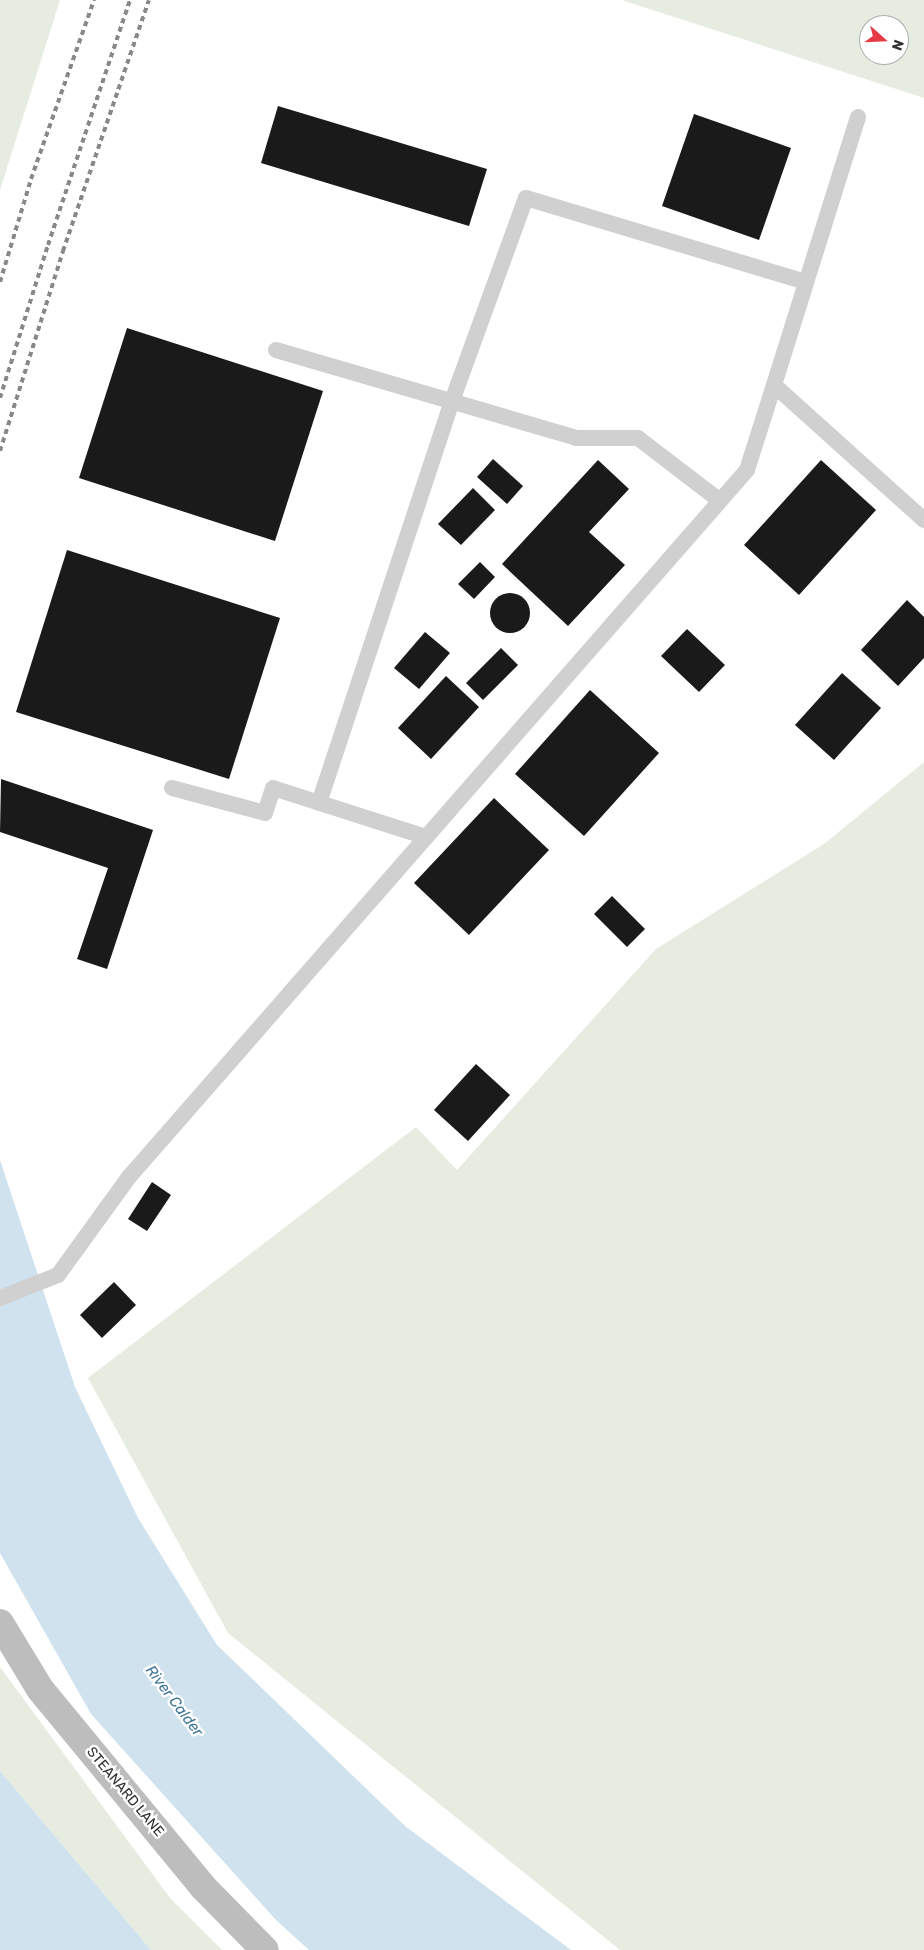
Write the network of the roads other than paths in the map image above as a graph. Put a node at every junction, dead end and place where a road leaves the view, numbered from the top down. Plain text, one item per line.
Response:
1 (858, 118) dead end
2 (806, 282) junction
3 (276, 350) dead end
4 (774, 385) junction
5 (452, 401) junction
6 (720, 501) junction
7 (924, 520) edge
8 (172, 788) dead end
9 (319, 803) junction
10 (426, 837) junction
11 (0, 1298) edge
12 (0, 1623) edge
13 (265, 1950) edge

1 - 2 lane
2 - 4 lane
2 - 5 lane
3 - 5 lane
4 - 6 lane
4 - 7 lane
5 - 6 lane
5 - 9 lane
6 - 10 lane
8 - 9 lane
9 - 10 lane
10 - 11 lane
12 - 13 street, STEANARD LANE

